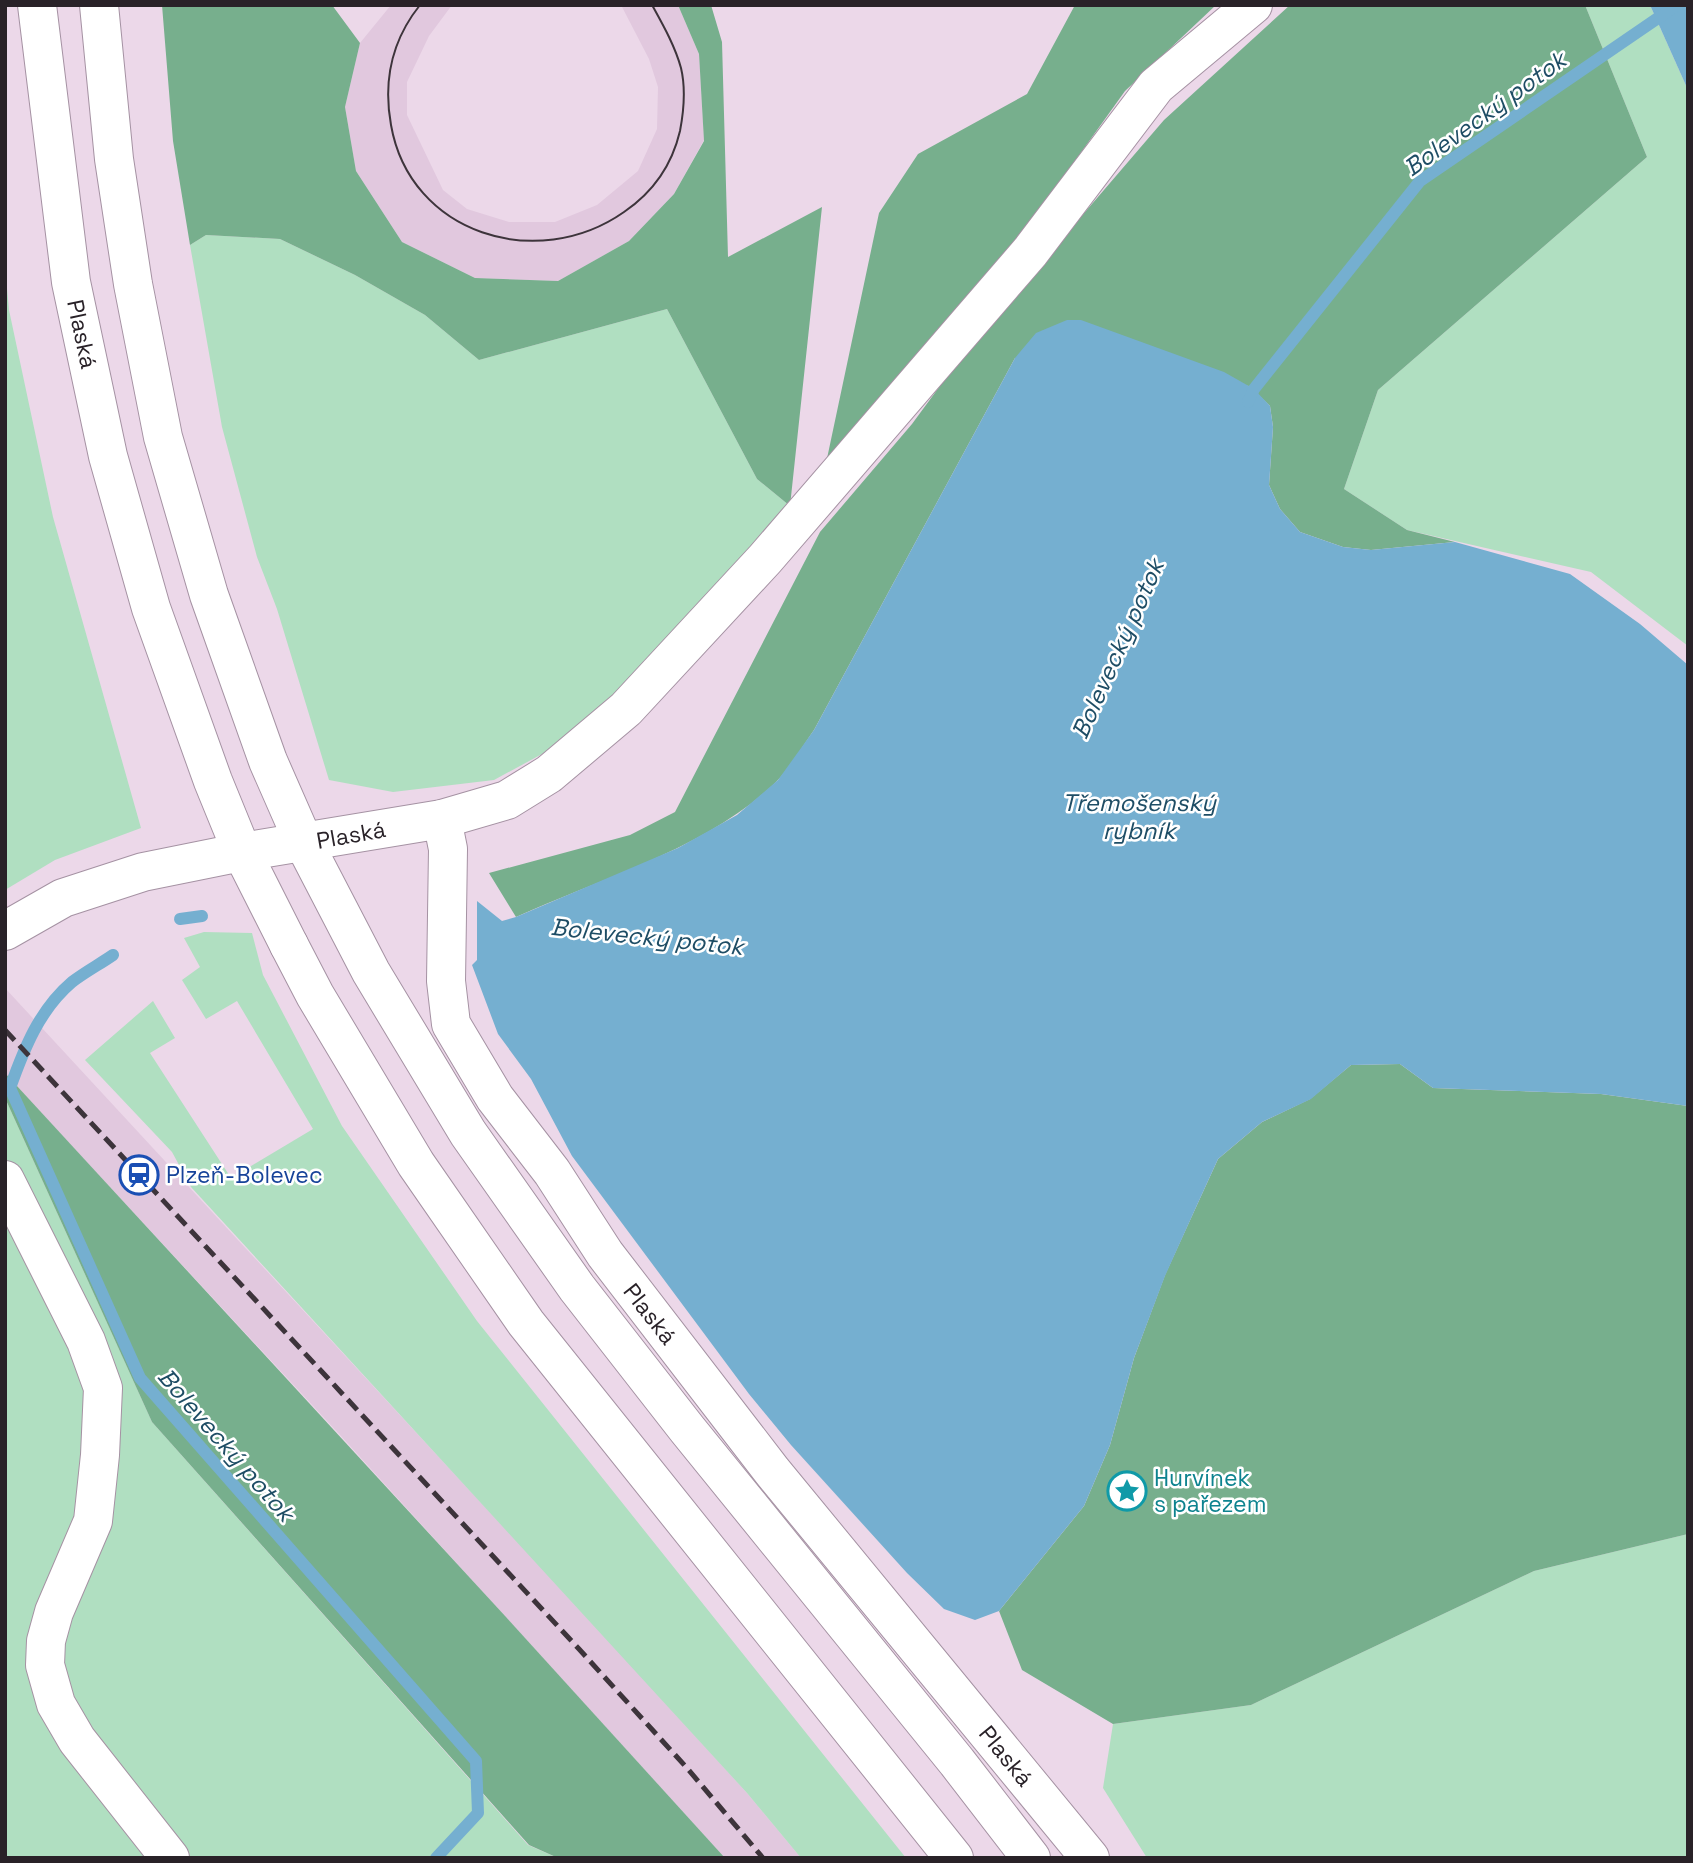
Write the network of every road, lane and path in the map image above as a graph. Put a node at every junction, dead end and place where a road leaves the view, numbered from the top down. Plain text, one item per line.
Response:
1 (37, 5) edge
2 (99, 5) edge
3 (1253, 5) edge
4 (442, 818) junction
5 (304, 843) junction
6 (242, 852) junction
7 (5, 931) edge
8 (5, 1180) edge
9 (170, 1858) edge
10 (954, 1858) edge
11 (1031, 1858) edge
12 (1090, 1858) edge

1 - 6 main road, Plaská
2 - 5 main road, Plaská
3 - 4 main road
4 - 5 main road, Plaská
4 - 12 main road, Plaská
5 - 6 main road, Plaská
5 - 11 main road, Plaská
6 - 7 main road
6 - 10 main road, Plaská
8 - 9 main road

